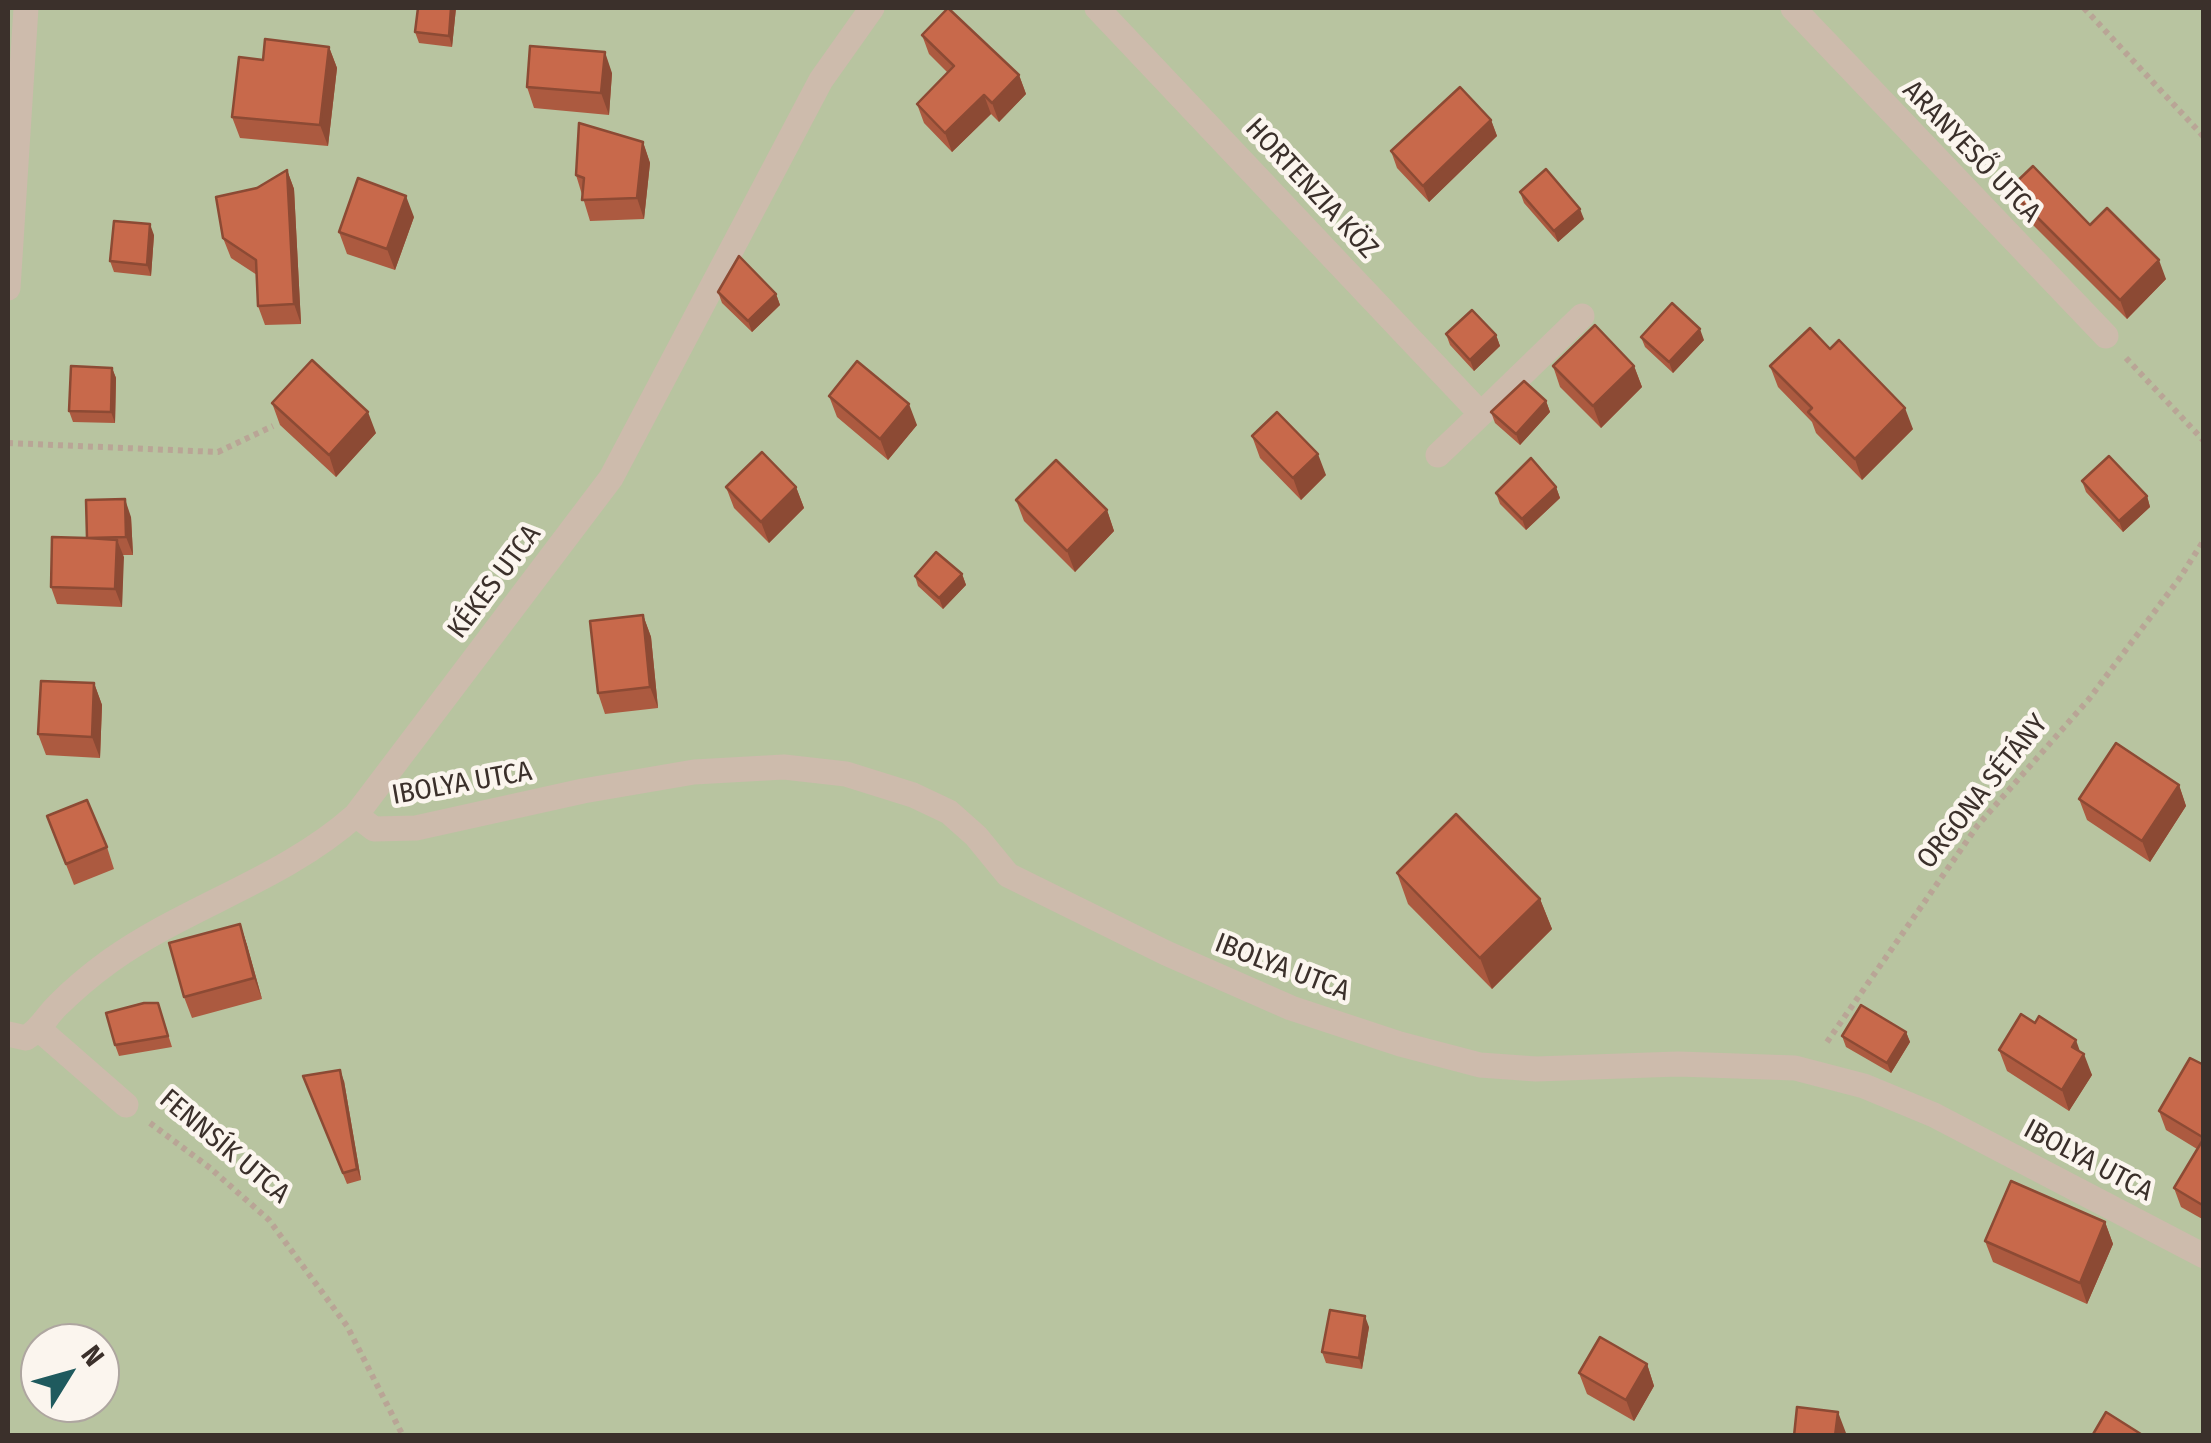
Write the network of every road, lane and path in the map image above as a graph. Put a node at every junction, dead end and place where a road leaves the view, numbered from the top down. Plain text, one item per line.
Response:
1 (26, 8) edge
2 (872, 8) edge
3 (1096, 8) edge
4 (1793, 8) edge
5 (2084, 8) edge
6 (2204, 137) edge
7 (8, 288) edge
8 (1582, 316) dead end
9 (2106, 336) joint
10 (1481, 414) junction
11 (273, 426) edge
12 (2204, 440) edge
13 (8, 443) edge
14 (1438, 455) dead end
15 (2204, 540) edge
16 (356, 815) junction
17 (40, 1030) junction
18 (8, 1034) edge
19 (1795, 1068) junction
20 (126, 1105) joint
21 (2204, 1256) edge
22 (403, 1436) edge

1 - 7 street
2 - 16 street, KÉKES UTCA
3 - 10 street, HORTENZIA KÖZ
4 - 9 street, ARANYESŐ UTCA
5 - 6 path
8 - 10 street
9 - 12 path
10 - 14 street
11 - 13 path
15 - 19 path, ORGONA SÉTÁNY
16 - 17 street, KÉKES UTCA
16 - 19 street, IBOLYA UTCA
17 - 18 street
17 - 20 street, FENNSÍK UTCA
19 - 21 street, IBOLYA UTCA
20 - 22 path, FENNSÍK UTCA

